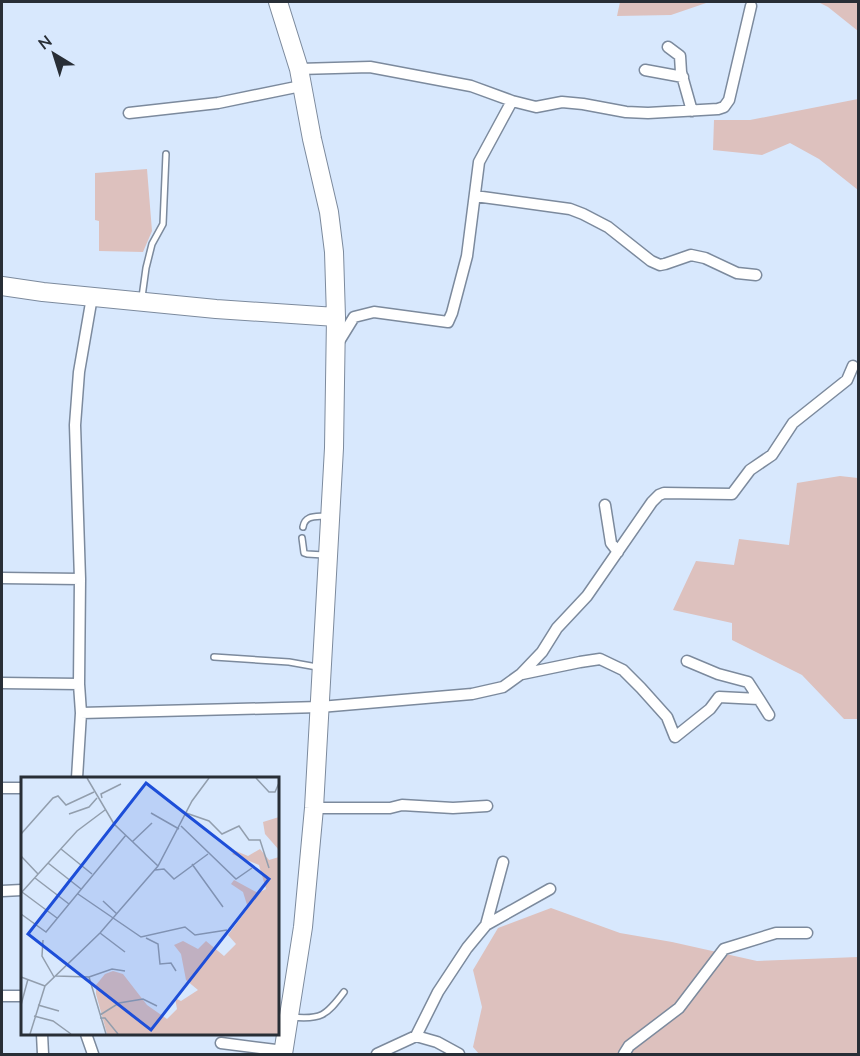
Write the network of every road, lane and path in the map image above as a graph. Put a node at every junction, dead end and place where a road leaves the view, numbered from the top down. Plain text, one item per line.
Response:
1 (279, 2) edge
2 (751, 6) dead end
3 (668, 47) dead end
4 (645, 70) dead end
5 (300, 77) junction
6 (683, 77) junction
7 (512, 101) junction
8 (692, 111) junction
9 (129, 113) dead end
10 (166, 154) dead end
11 (475, 196) junction
12 (756, 275) dead end
13 (2, 286) edge
14 (92, 297) junction
15 (141, 302) junction
16 (336, 317) junction
17 (336, 346) junction
18 (853, 366) dead end
19 (605, 505) dead end
20 (331, 515) junction
21 (303, 527) dead end
22 (302, 538) dead end
23 (618, 552) junction
24 (329, 555) junction
25 (2, 578) edge
26 (80, 579) junction
27 (214, 657) dead end
28 (687, 661) dead end
29 (322, 668) junction
30 (521, 674) junction
31 (2, 683) edge
32 (79, 684) junction
33 (759, 699) junction
34 (320, 707) junction
35 (81, 713) junction
36 (769, 715) dead end
37 (77, 777) edge
38 (2, 788) edge
39 (21, 788) edge
40 (487, 806) dead end
41 (314, 808) junction
42 (503, 862) dead end
43 (550, 889) dead end
44 (21, 890) edge
45 (2, 891) edge
46 (486, 925) junction
47 (807, 933) dead end
48 (344, 992) dead end
49 (2, 996) edge
50 (21, 996) edge
51 (289, 1017) junction
52 (42, 1035) edge
53 (86, 1035) edge
54 (416, 1036) junction
55 (221, 1043) dead end
56 (283, 1053) edge
57 (43, 1054) edge
58 (93, 1054) edge
59 (377, 1054) edge
60 (459, 1054) edge
61 (624, 1054) edge

1 - 5 main road
2 - 8 street
3 - 6 street
4 - 6 street
5 - 7 street
5 - 9 street
5 - 16 main road
6 - 8 street
7 - 8 street
7 - 11 street
10 - 15 lane
11 - 12 street
11 - 17 street
13 - 14 main road
14 - 15 main road
14 - 26 street
15 - 16 main road
16 - 17 main road
17 - 20 main road
18 - 23 street
19 - 23 street
20 - 21 lane
20 - 24 main road
22 - 24 lane
23 - 30 street
24 - 29 main road
25 - 26 street
26 - 32 street
27 - 29 lane
28 - 33 street
29 - 34 main road
30 - 33 street
30 - 34 street
31 - 32 street
32 - 35 street
33 - 36 street
34 - 35 street
34 - 41 main road
35 - 37 street
38 - 39 street
40 - 41 street
41 - 51 main road
42 - 46 street
43 - 46 street
44 - 45 street
46 - 54 street
47 - 61 street
48 - 51 lane
49 - 50 street
51 - 56 main road
52 - 57 street
53 - 58 street
54 - 59 street
54 - 60 street
55 - 56 street

